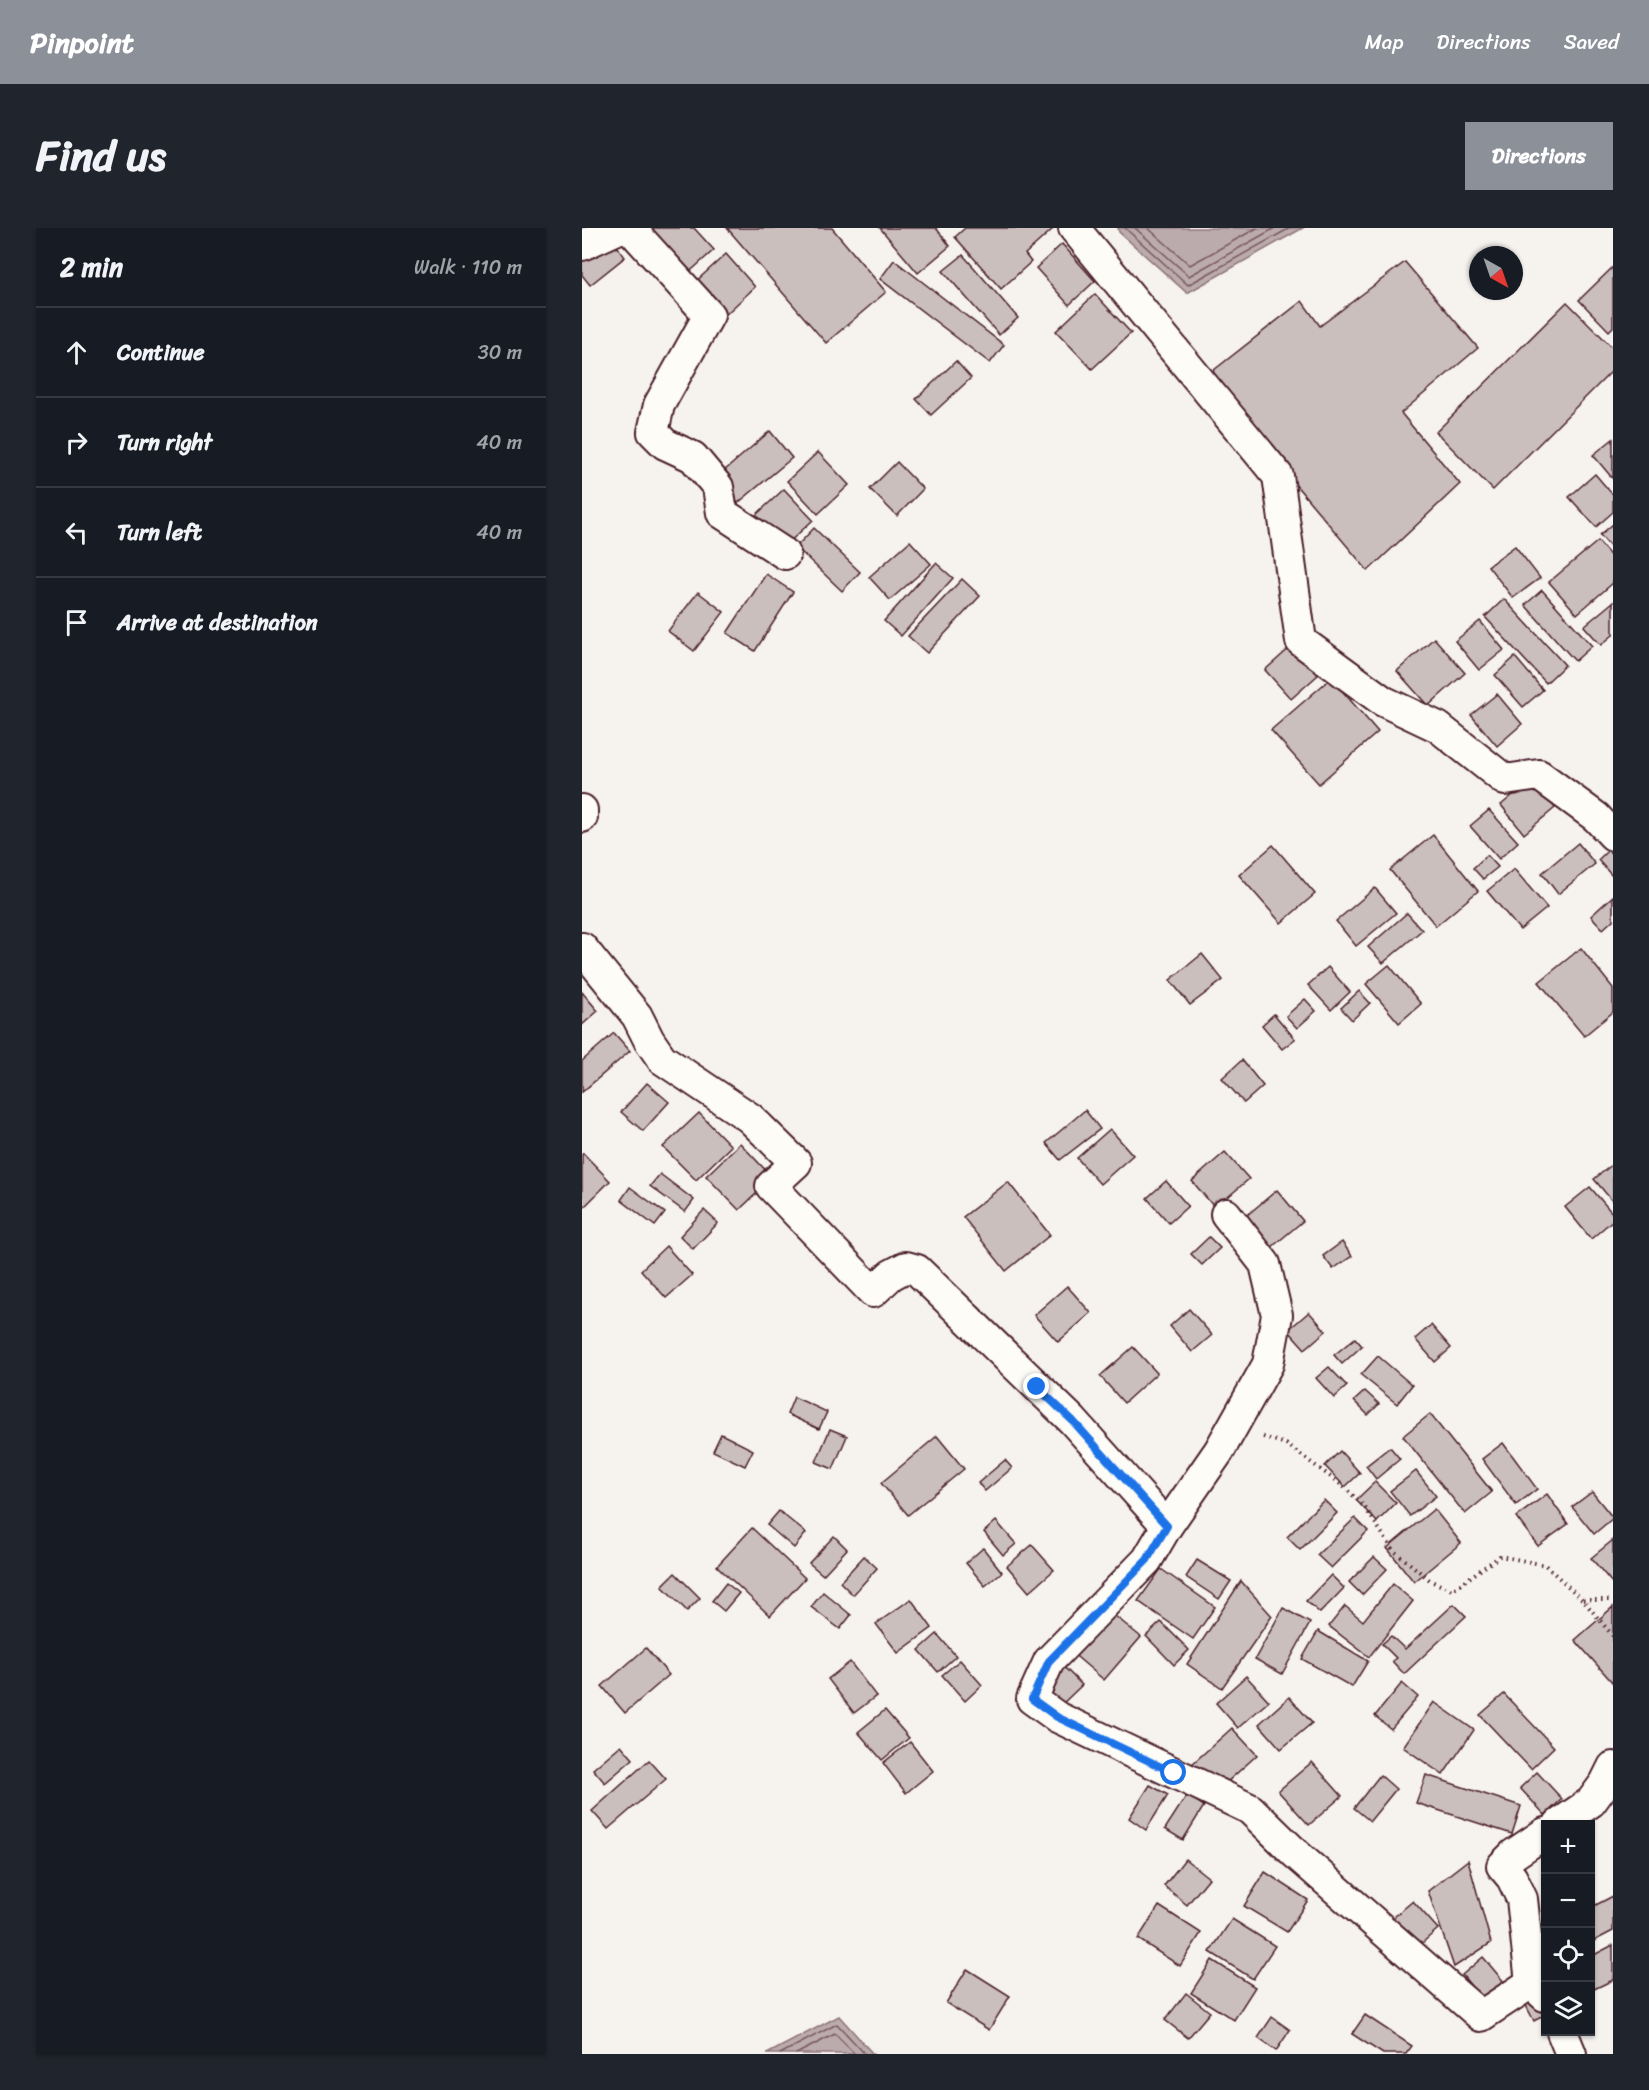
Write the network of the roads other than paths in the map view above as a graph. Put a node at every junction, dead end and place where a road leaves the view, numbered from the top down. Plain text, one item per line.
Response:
1 (619, 228) edge
2 (630, 228) edge
3 (1074, 228) edge
4 (582, 245) edge
5 (785, 554) dead end
6 (582, 810) edge
7 (582, 817) edge
8 (1613, 836) edge
9 (582, 948) edge
10 (1226, 1214) dead end
11 (1167, 1526) junction
12 (1613, 1767) edge
13 (1565, 1820) edge
14 (1541, 1836) edge
15 (1538, 1989) edge
16 (1564, 2036) edge
17 (1571, 2054) edge

1 - 4 street
2 - 5 street
3 - 8 street
6 - 7 street
9 - 11 street
10 - 11 street
11 - 15 street
12 - 13 street
14 - 15 street
16 - 17 street

